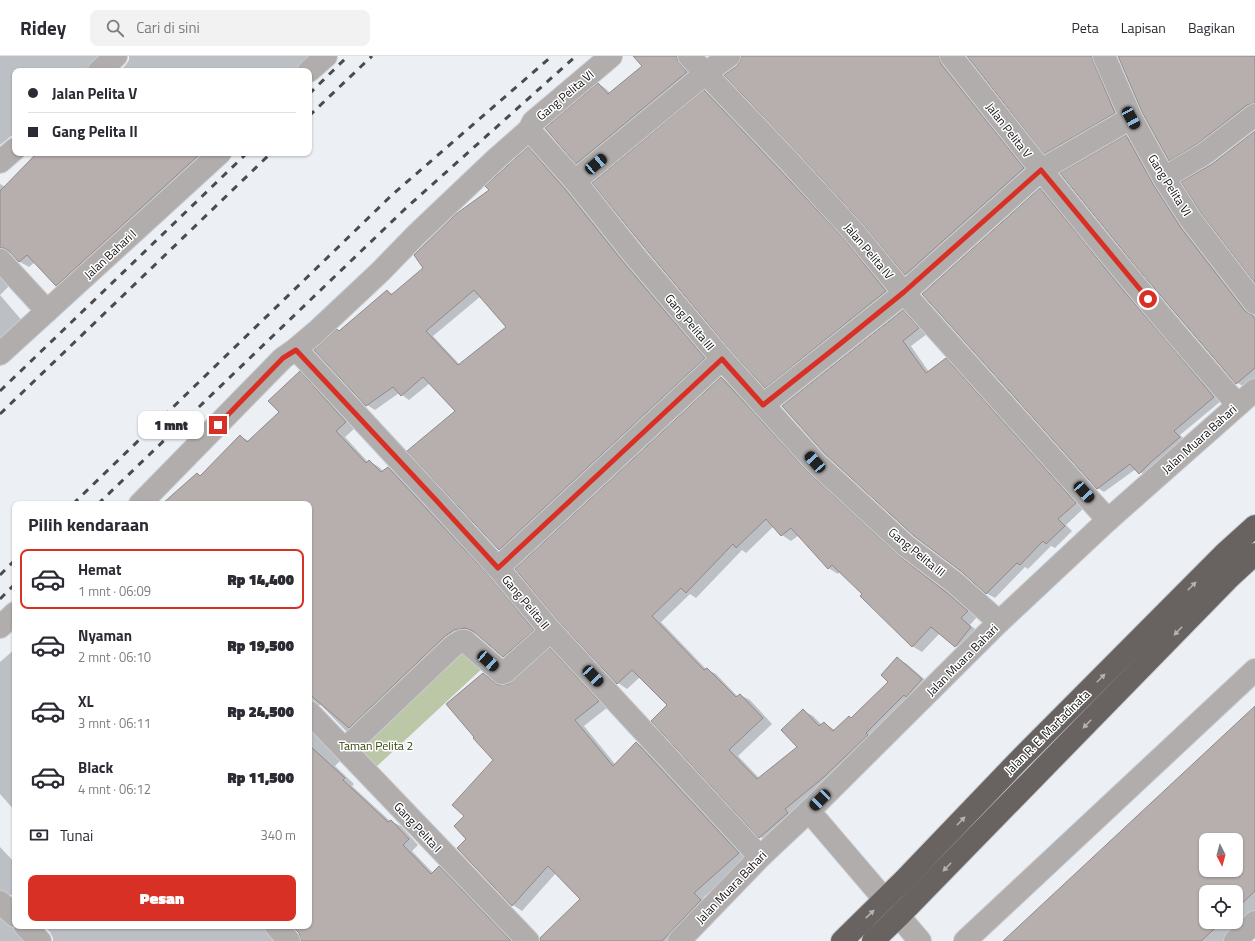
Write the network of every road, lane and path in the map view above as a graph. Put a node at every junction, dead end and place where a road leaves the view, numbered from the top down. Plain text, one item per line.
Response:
1 (116, 56) edge
2 (326, 56) edge
3 (611, 56) edge
4 (689, 56) edge
5 (729, 56) edge
6 (951, 56) edge
7 (1104, 56) edge
8 (102, 68) edge
9 (312, 68) edge
10 (706, 73) junction
11 (1255, 115) edge
12 (1131, 118) junction
13 (533, 134) junction
14 (12, 152) edge
15 (217, 156) edge
16 (0, 162) edge
17 (1041, 170) junction
18 (1164, 178) junction
19 (575, 181) junction
20 (0, 260) edge
21 (904, 292) junction
22 (1255, 303) edge
23 (47, 311) junction
24 (296, 350) junction
25 (0, 354) edge
26 (722, 359) junction
27 (1255, 390) edge
28 (763, 405) junction
29 (1238, 405) junction
30 (143, 501) edge
31 (1108, 520) junction
32 (1255, 526) edge
33 (1255, 554) edge
34 (498, 568) junction
35 (999, 622) junction
36 (551, 632) junction
37 (1255, 670) edge
38 (312, 715) edge
39 (345, 749) junction
40 (809, 811) junction
41 (760, 857) junction
42 (885, 899) junction
43 (0, 902) edge
44 (12, 913) edge
45 (899, 916) junction
46 (1255, 922) edge
47 (28, 929) edge
48 (279, 929) edge
49 (40, 941) edge
50 (289, 941) edge
51 (528, 941) edge
52 (680, 941) edge
53 (842, 941) edge
54 (873, 941) edge
55 (920, 941) edge
56 (965, 941) edge
57 (1235, 941) edge

1 - 8 street
2 - 9 street
3 - 13 street, Gang Pelita VI
4 - 10 street, Jalan Pelita IV
5 - 10 street
6 - 17 street, Jalan Pelita V
7 - 12 street, Gang Pelita VI
10 - 19 street
10 - 21 street, Jalan Pelita IV
11 - 18 street
12 - 17 street
12 - 18 street, Gang Pelita VI
13 - 19 street, Gang Pelita III
13 - 24 street, Gang Pelita VI
14 - 16 street
15 - 23 street, Jalan Bahari I
17 - 21 street
17 - 29 street, Jalan Pelita V
18 - 22 street, Gang Pelita VI
19 - 26 street, Gang Pelita III
20 - 23 street
21 - 28 street
21 - 31 street, Jalan Pelita IV
23 - 25 street, Jalan Bahari I
24 - 30 street
24 - 34 street, Gang Pelita II
26 - 28 street, Gang Pelita III
26 - 34 street
27 - 29 street, Jalan Muara Bahari
28 - 35 street, Gang Pelita III
29 - 31 street, Jalan Muara Bahari
31 - 35 street, Jalan Muara Bahari
42 -> 32 highway, Jalan R. E. Martadinata
33 -> 45 highway, Jalan R. E. Martadinata
34 - 36 street, Gang Pelita II
35 - 40 street, Jalan Muara Bahari
36 - 39 street
36 - 41 street, Gang Pelita II
37 - 56 street
38 - 39 street, Gang Pelita I
39 - 51 street, Gang Pelita I
40 - 41 street, Jalan Muara Bahari
40 - 42 street
41 - 52 street, Jalan Muara Bahari
42 - 45 street
53 -> 42 highway, Jalan R. E. Martadinata
43 - 44 street
45 - 54 highway, Jalan R. E. Martadinata
45 - 55 street
46 - 57 street
47 - 49 street
48 - 50 street

